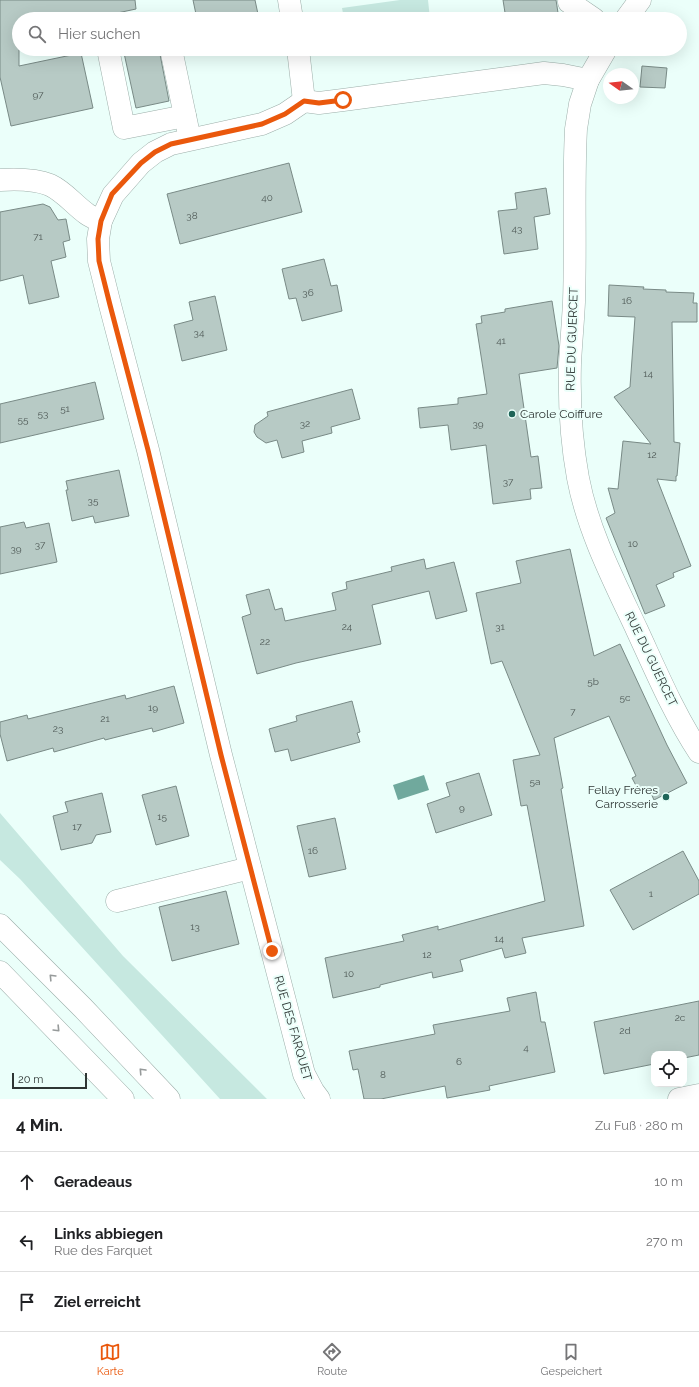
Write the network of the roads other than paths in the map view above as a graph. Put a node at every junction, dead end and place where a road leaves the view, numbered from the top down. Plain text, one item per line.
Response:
1 (289, 0) edge
2 (640, 0) edge
3 (569, 2) dead end
4 (291, 12) edge
5 (584, 12) edge
6 (631, 12) edge
7 (109, 56) edge
8 (173, 56) edge
9 (299, 56) edge
10 (602, 56) edge
11 (588, 80) junction
12 (304, 101) junction
13 (185, 116) junction
14 (190, 139) junction
15 (0, 180) edge
16 (101, 221) junction
17 (699, 752) edge
18 (250, 868) junction
19 (117, 902) dead end
20 (0, 925) edge
21 (0, 972) edge
22 (699, 1095) edge
23 (123, 1099) edge
24 (169, 1099) edge
25 (319, 1099) edge
26 (679, 1099) edge

1 - 4 main road
2 - 6 main road
3 - 5 main road
7 - 13 main road
8 - 13 main road
9 - 12 main road
10 - 11 main road, RUE DU GUERCET
11 - 12 main road
11 - 17 main road, RUE DU GUERCET
12 - 14 main road, RUE DES FARQUET
13 - 14 main road
14 - 16 main road, RUE DES FARQUET
15 - 16 main road
16 - 18 main road, RUE DES FARQUET
18 - 19 main road
18 - 25 main road, RUE DES FARQUET
24 -> 20 main road
21 -> 23 main road
22 - 26 main road

